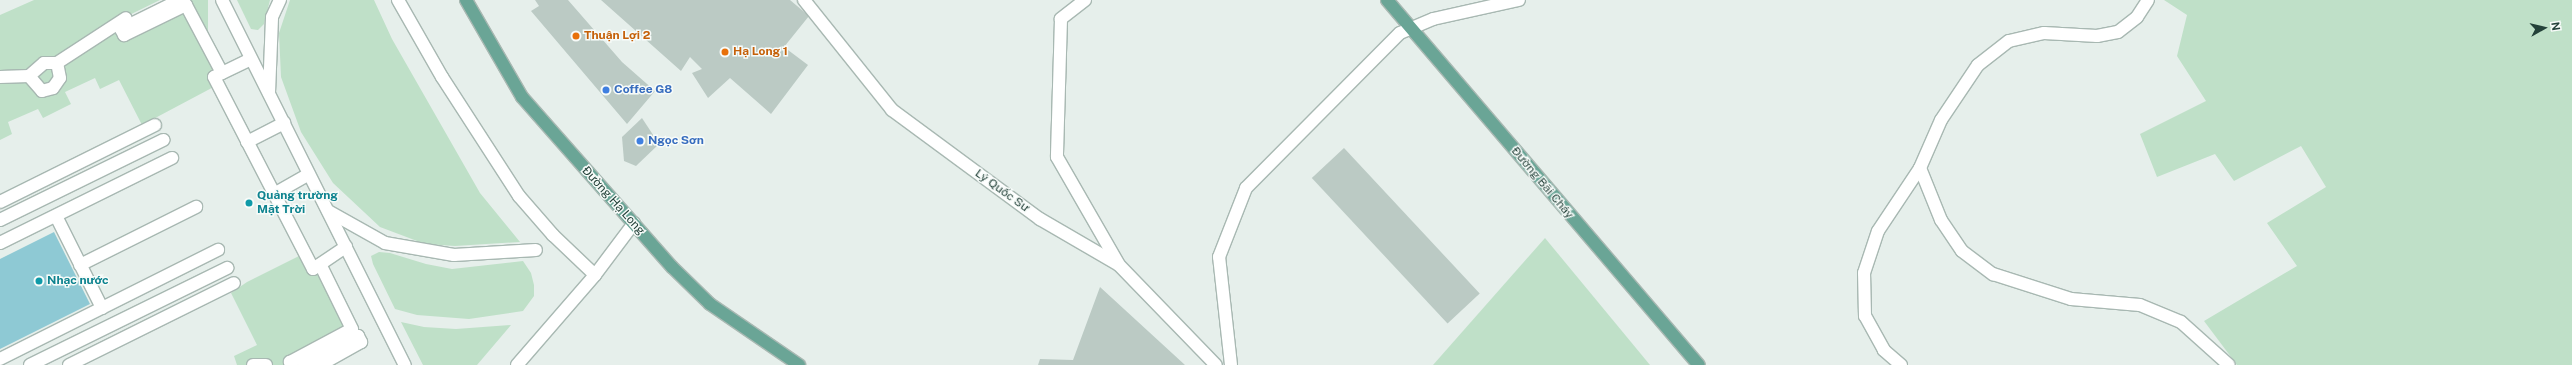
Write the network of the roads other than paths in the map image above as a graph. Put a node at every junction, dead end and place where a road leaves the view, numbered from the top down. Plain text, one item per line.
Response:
1 (161, 0) edge
2 (180, 0) edge
3 (222, 0) edge
4 (280, 0) edge
5 (398, 0) edge
6 (466, 0) edge
7 (804, 0) edge
8 (1085, 0) edge
9 (1387, 0) edge
10 (1519, 0) edge
11 (2148, 0) edge
12 (1411, 28) junction
13 (252, 58) junction
14 (57, 63) junction
15 (222, 73) junction
16 (29, 76) junction
17 (0, 77) edge
18 (269, 94) junction
19 (284, 123) junction
20 (156, 125) dead end
21 (163, 140) dead end
22 (248, 142) junction
23 (172, 158) dead end
24 (1920, 168) junction
25 (310, 174) junction
26 (274, 194) junction
27 (0, 202) edge
28 (196, 207) dead end
29 (328, 211) junction
30 (56, 216) junction
31 (0, 220) edge
32 (634, 223) junction
33 (0, 243) edge
34 (346, 247) junction
35 (218, 250) dead end
36 (536, 250) dead end
37 (320, 264) junction
38 (80, 265) junction
39 (1118, 265) junction
40 (227, 268) dead end
41 (595, 275) junction
42 (234, 283) dead end
43 (102, 308) junction
44 (30, 344) junction
45 (0, 358) edge
46 (36, 364) edge
47 (69, 365) edge
48 (253, 365) edge
49 (266, 365) edge
50 (292, 365) edge
51 (301, 365) edge
52 (320, 365) edge
53 (405, 365) edge
54 (517, 365) edge
55 (799, 365) edge
56 (1216, 365) edge
57 (1230, 365) edge
58 (1698, 365) edge
59 (1901, 365) edge
60 (2229, 365) edge

1 - 14 street
2 - 15 street
3 - 13 street
4 - 18 street
5 - 41 street
6 - 32 main road, Đường Hạ Long
7 - 39 street, Lý Quốc Sư
8 - 39 street
9 - 12 main road, Đường Bãi Cháy
10 - 12 street
11 - 24 street
12 - 57 street
12 - 58 main road, Đường Bãi Cháy
13 - 15 street
13 - 18 street
14 - 16 street
14 - 16 street
15 - 22 street
16 - 17 street
18 - 19 street
19 - 22 street
19 - 25 street
20 - 27 street
21 - 31 street
22 - 26 street
23 - 30 street
24 - 59 street
24 - 60 street
25 - 26 street
25 - 29 street
26 - 37 street
28 - 38 street
29 - 34 street
29 - 36 street
30 - 33 street
30 - 38 street
32 - 41 street
32 - 55 main road, Đường Hạ Long
34 - 37 street
34 - 53 street
35 - 43 street
37 - 50 street
38 - 43 street
39 - 56 street, Lý Quốc Sư
40 - 46 street
41 - 54 street
42 - 47 street
43 - 44 street
44 - 45 street
44 - 46 street
48 - 49 street
51 - 52 street

